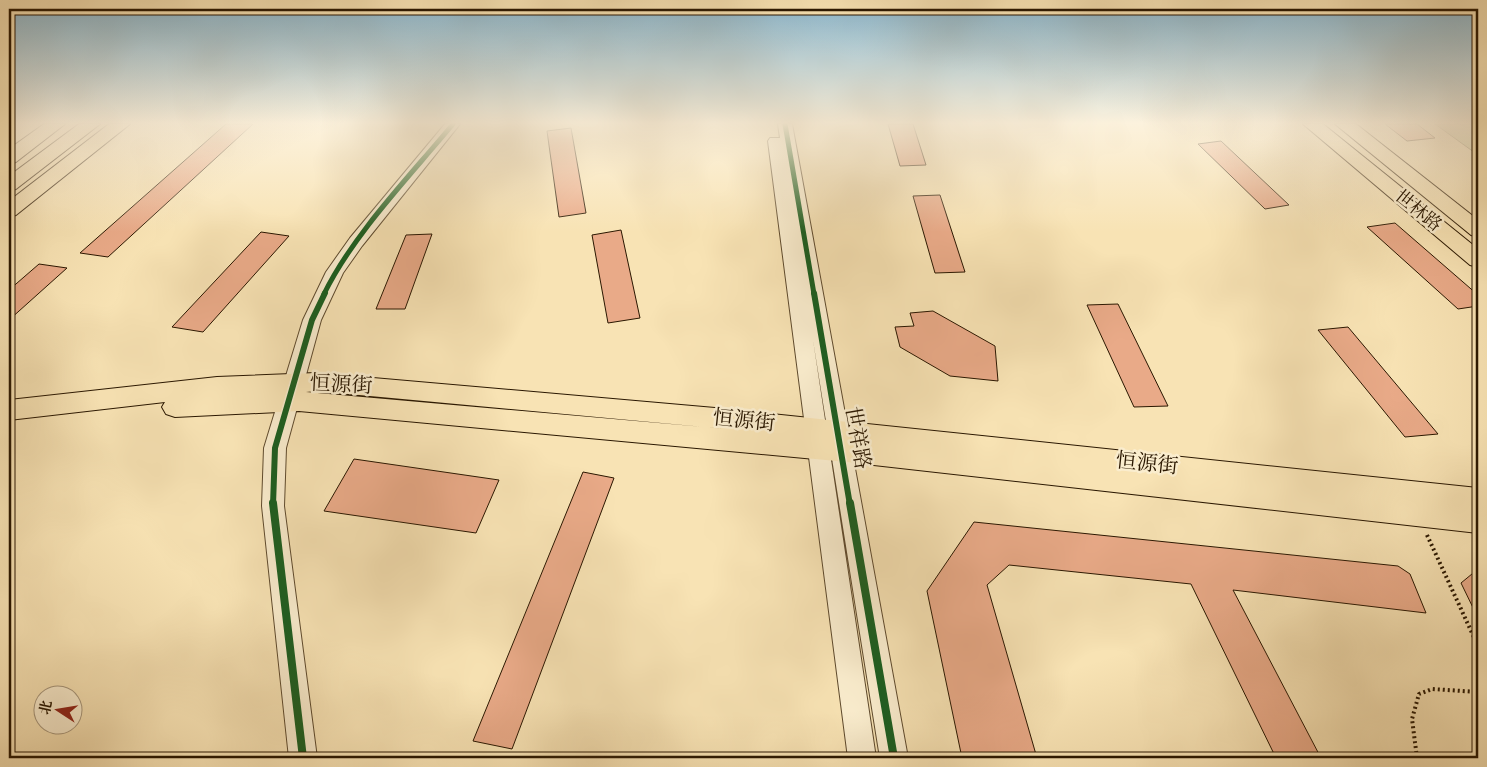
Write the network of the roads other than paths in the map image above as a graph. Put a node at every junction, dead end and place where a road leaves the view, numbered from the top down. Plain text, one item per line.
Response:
1 (43, 160) edge
2 (75, 160) edge
3 (424, 160) edge
4 (778, 160) edge
5 (790, 160) edge
6 (1356, 160) edge
7 (1389, 160) edge
8 (9, 185) edge
9 (9, 211) edge
10 (1478, 230) edge
11 (1478, 260) edge
12 (290, 392) junction
13 (9, 410) edge
14 (9, 426) edge
15 (828, 440) junction
16 (1478, 500) edge
17 (1478, 521) edge
18 (303, 758) edge
19 (862, 758) edge
20 (894, 758) edge

1 - 8 main road
2 - 9 main road
3 - 12 street
4 - 15 street, 世祥路
5 - 15 street, 世祥路
6 - 11 main road, 世林路
7 - 10 main road, 世林路
12 - 13 main road, 恒源街
12 - 14 main road, 恒源街
12 - 15 main road, 恒源街
12 - 18 street
15 - 16 main road, 恒源街
15 - 17 main road, 恒源街
15 - 19 street, 世祥路
15 - 20 street, 世祥路

